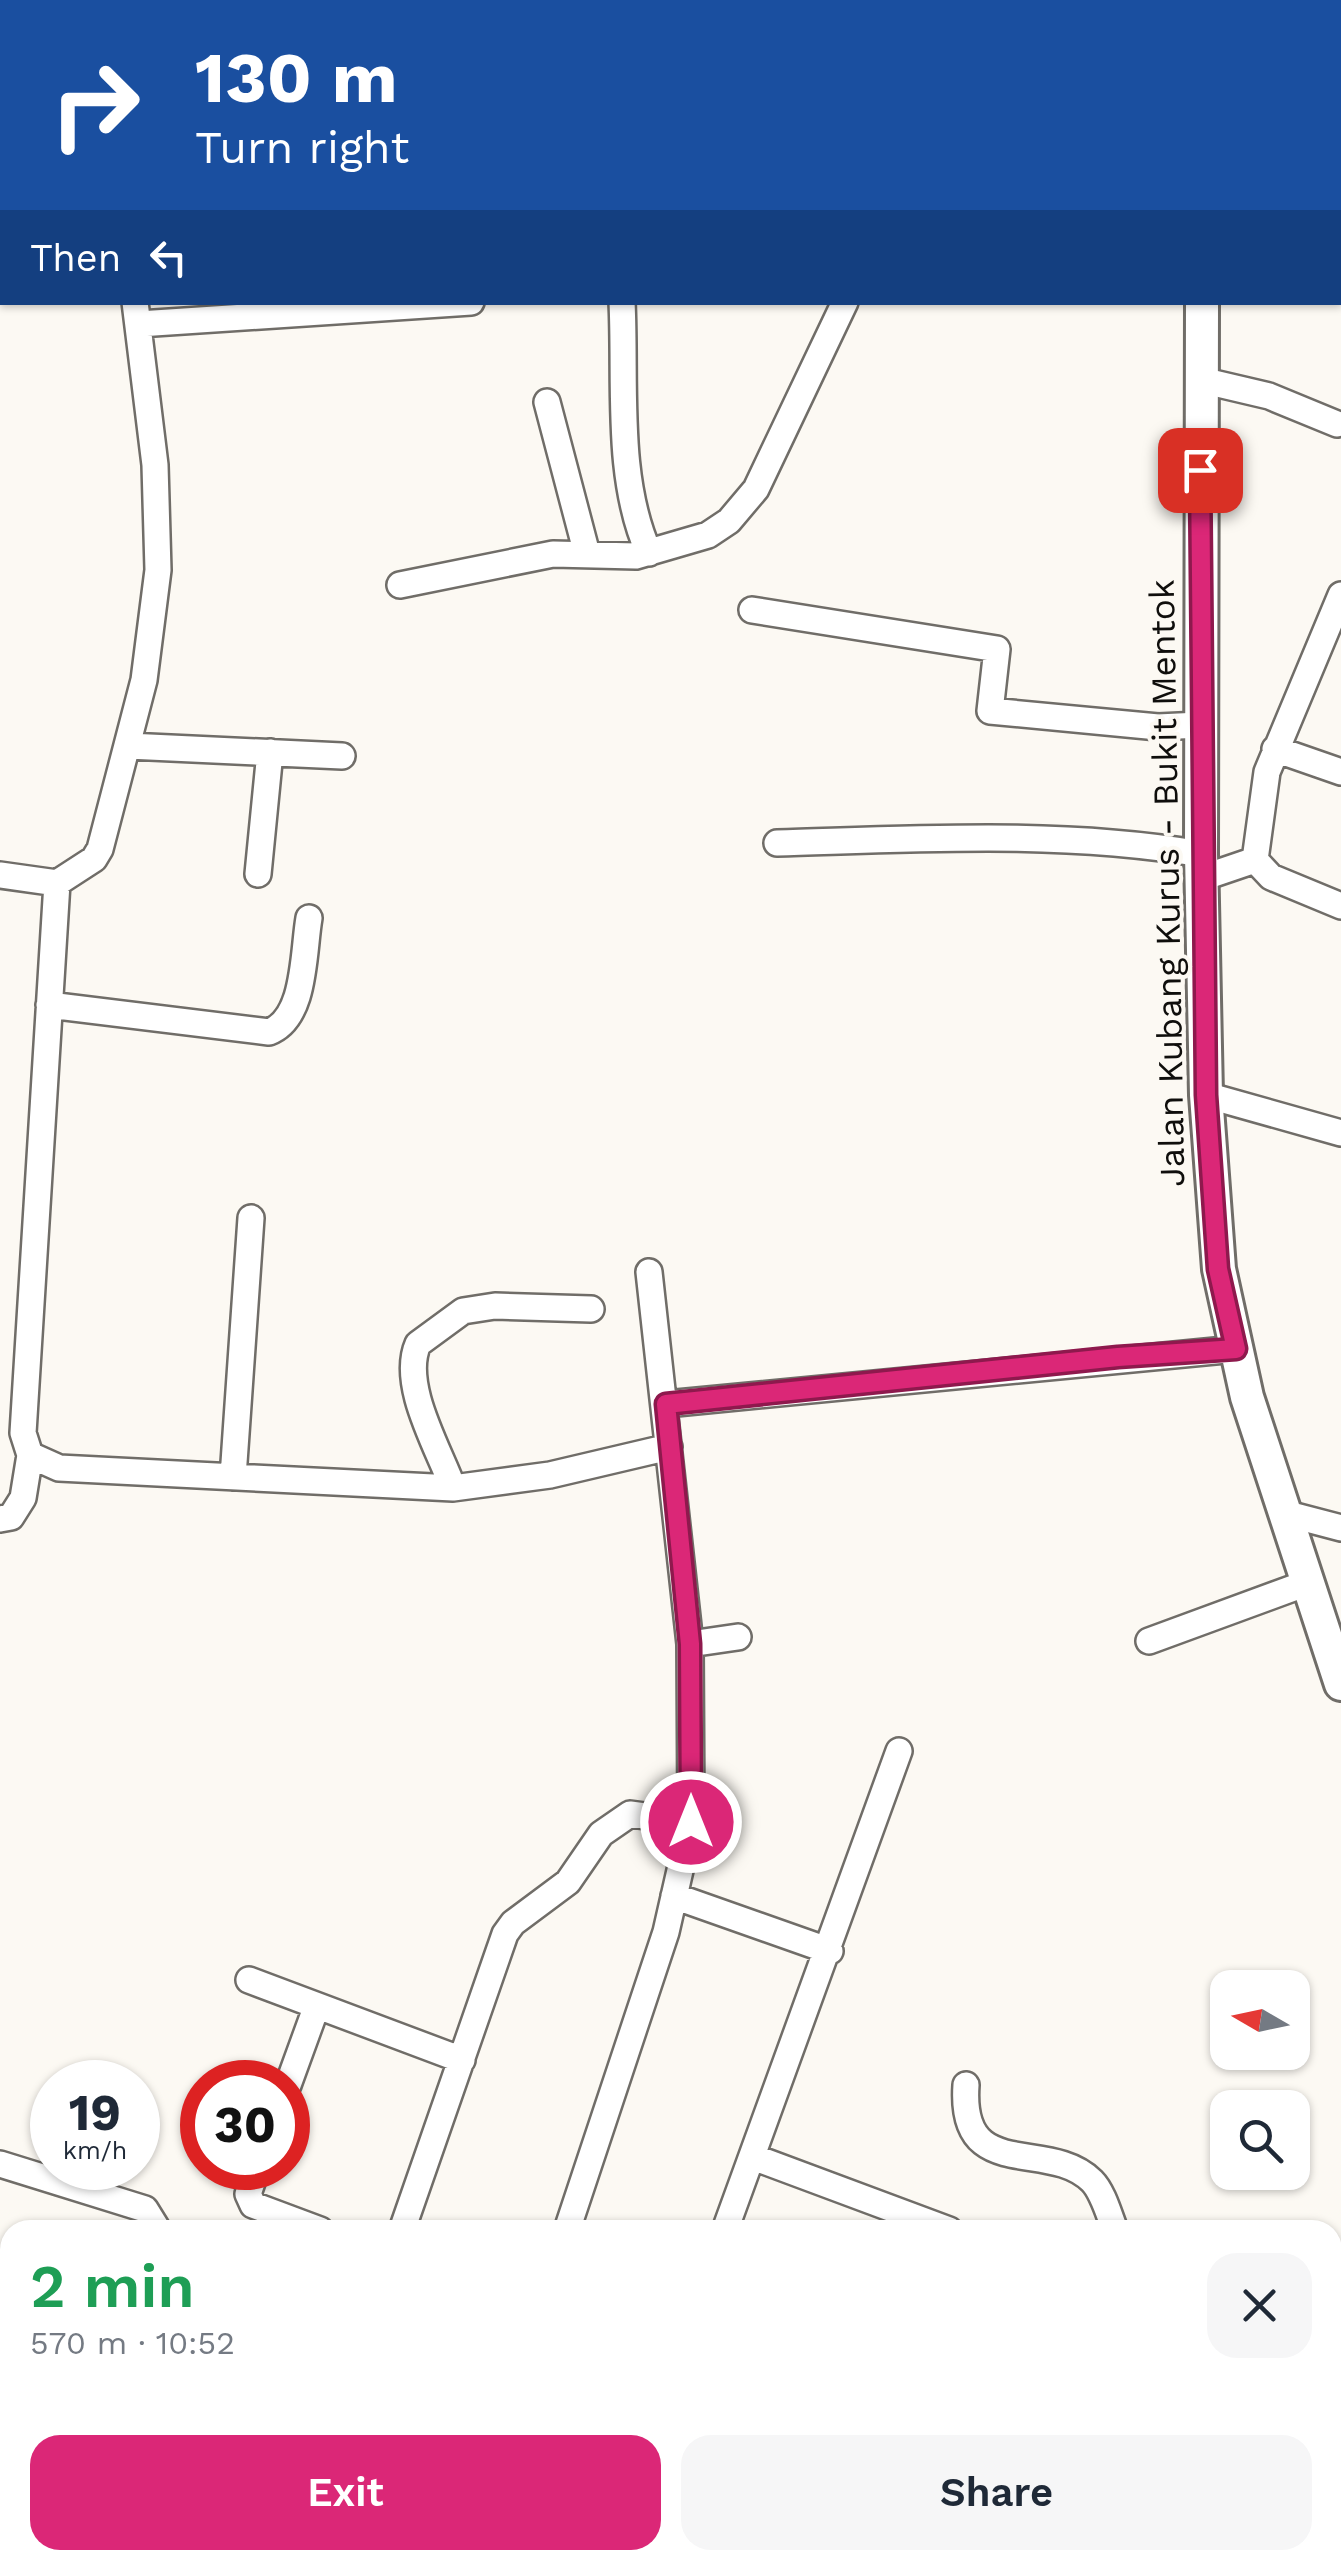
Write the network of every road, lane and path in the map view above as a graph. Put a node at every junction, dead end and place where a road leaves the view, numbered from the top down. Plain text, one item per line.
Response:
1 (387, 305) edge
2 (622, 305) edge
3 (844, 305) edge
4 (1202, 305) edge
5 (354, 306) edge
6 (137, 313) edge
7 (1201, 380) junction
8 (548, 402) dead end
9 (1337, 424) dead end
10 (587, 554) junction
11 (649, 554) junction
12 (400, 585) dead end
13 (1341, 595) edge
14 (752, 610) dead end
15 (1330, 651) edge
16 (1200, 724) junction
17 (128, 746) junction
18 (1275, 749) junction
19 (270, 752) junction
20 (342, 756) dead end
21 (1341, 772) edge
22 (776, 843) dead end
23 (1255, 860) junction
24 (1201, 866) junction
25 (258, 874) dead end
26 (0, 875) edge
27 (56, 883) junction
28 (1341, 906) edge
29 (309, 918) dead end
30 (50, 1006) junction
31 (1206, 1095) junction
32 (1341, 1133) edge
33 (251, 1218) dead end
34 (650, 1272) dead end
35 (591, 1309) dead end
36 (1237, 1355) junction
37 (666, 1404) junction
38 (669, 1447) junction
39 (28, 1463) junction
40 (233, 1477) junction
41 (453, 1488) junction
42 (1284, 1513) junction
43 (0, 1519) edge
44 (1341, 1528) edge
45 (1307, 1583) junction
46 (738, 1638) dead end
47 (1149, 1641) dead end
48 (690, 1644) junction
49 (1341, 1684) edge
50 (900, 1751) dead end
51 (691, 1822) junction
52 (674, 1896) junction
53 (830, 1951) junction
54 (249, 1980) dead end
55 (316, 2008) junction
56 (297, 2060) edge
57 (462, 2060) junction
58 (966, 2085) dead end
59 (753, 2157) junction
60 (0, 2164) edge
61 (249, 2190) edge
62 (151, 2220) edge
63 (292, 2220) edge
64 (406, 2220) edge
65 (570, 2220) edge
66 (729, 2220) edge
67 (897, 2220) edge
68 (1110, 2220) edge

1 - 5 street
2 - 11 street
3 - 11 street
4 - 7 main road, Jalan Kubang Kurus - Bukit Mentok
5 - 6 street
6 - 17 street
7 - 9 street
7 - 16 main road, Jalan Kubang Kurus - Bukit Mentok
8 - 10 street
10 - 11 street
10 - 12 street
13 - 15 street
14 - 16 street
15 - 18 street
16 - 24 main road, Jalan Kubang Kurus - Bukit Mentok
17 - 19 street
17 - 27 street
18 - 21 street
18 - 23 street
19 - 20 street
19 - 25 street
22 - 24 street
23 - 24 street
23 - 28 street
24 - 31 main road, Jalan Kubang Kurus - Bukit Mentok
26 - 27 street
27 - 30 street
29 - 30 street
30 - 39 street
31 - 32 street
31 - 36 main road, Jalan Kubang Kurus - Bukit Mentok
33 - 40 street
34 - 37 street
35 - 41 street
36 - 37 street
36 - 42 main road, Jalan Kubang Kurus - Bukit Mentok
37 - 38 street
38 - 41 street
38 - 48 street
39 - 40 street
39 - 43 street
40 - 41 street
42 - 44 street
42 - 45 main road, Jalan Kubang Kurus - Bukit Mentok
45 - 47 street
45 - 49 main road, Jalan Kubang Kurus - Bukit Mentok
46 - 48 street
48 - 51 street
50 - 53 street
51 - 52 street
51 - 57 street
52 - 53 street
52 - 65 street
53 - 59 street
54 - 55 street
55 - 56 street
55 - 57 street
57 - 64 street
58 - 68 street
59 - 66 street
59 - 67 street
60 - 62 street
61 - 63 street

